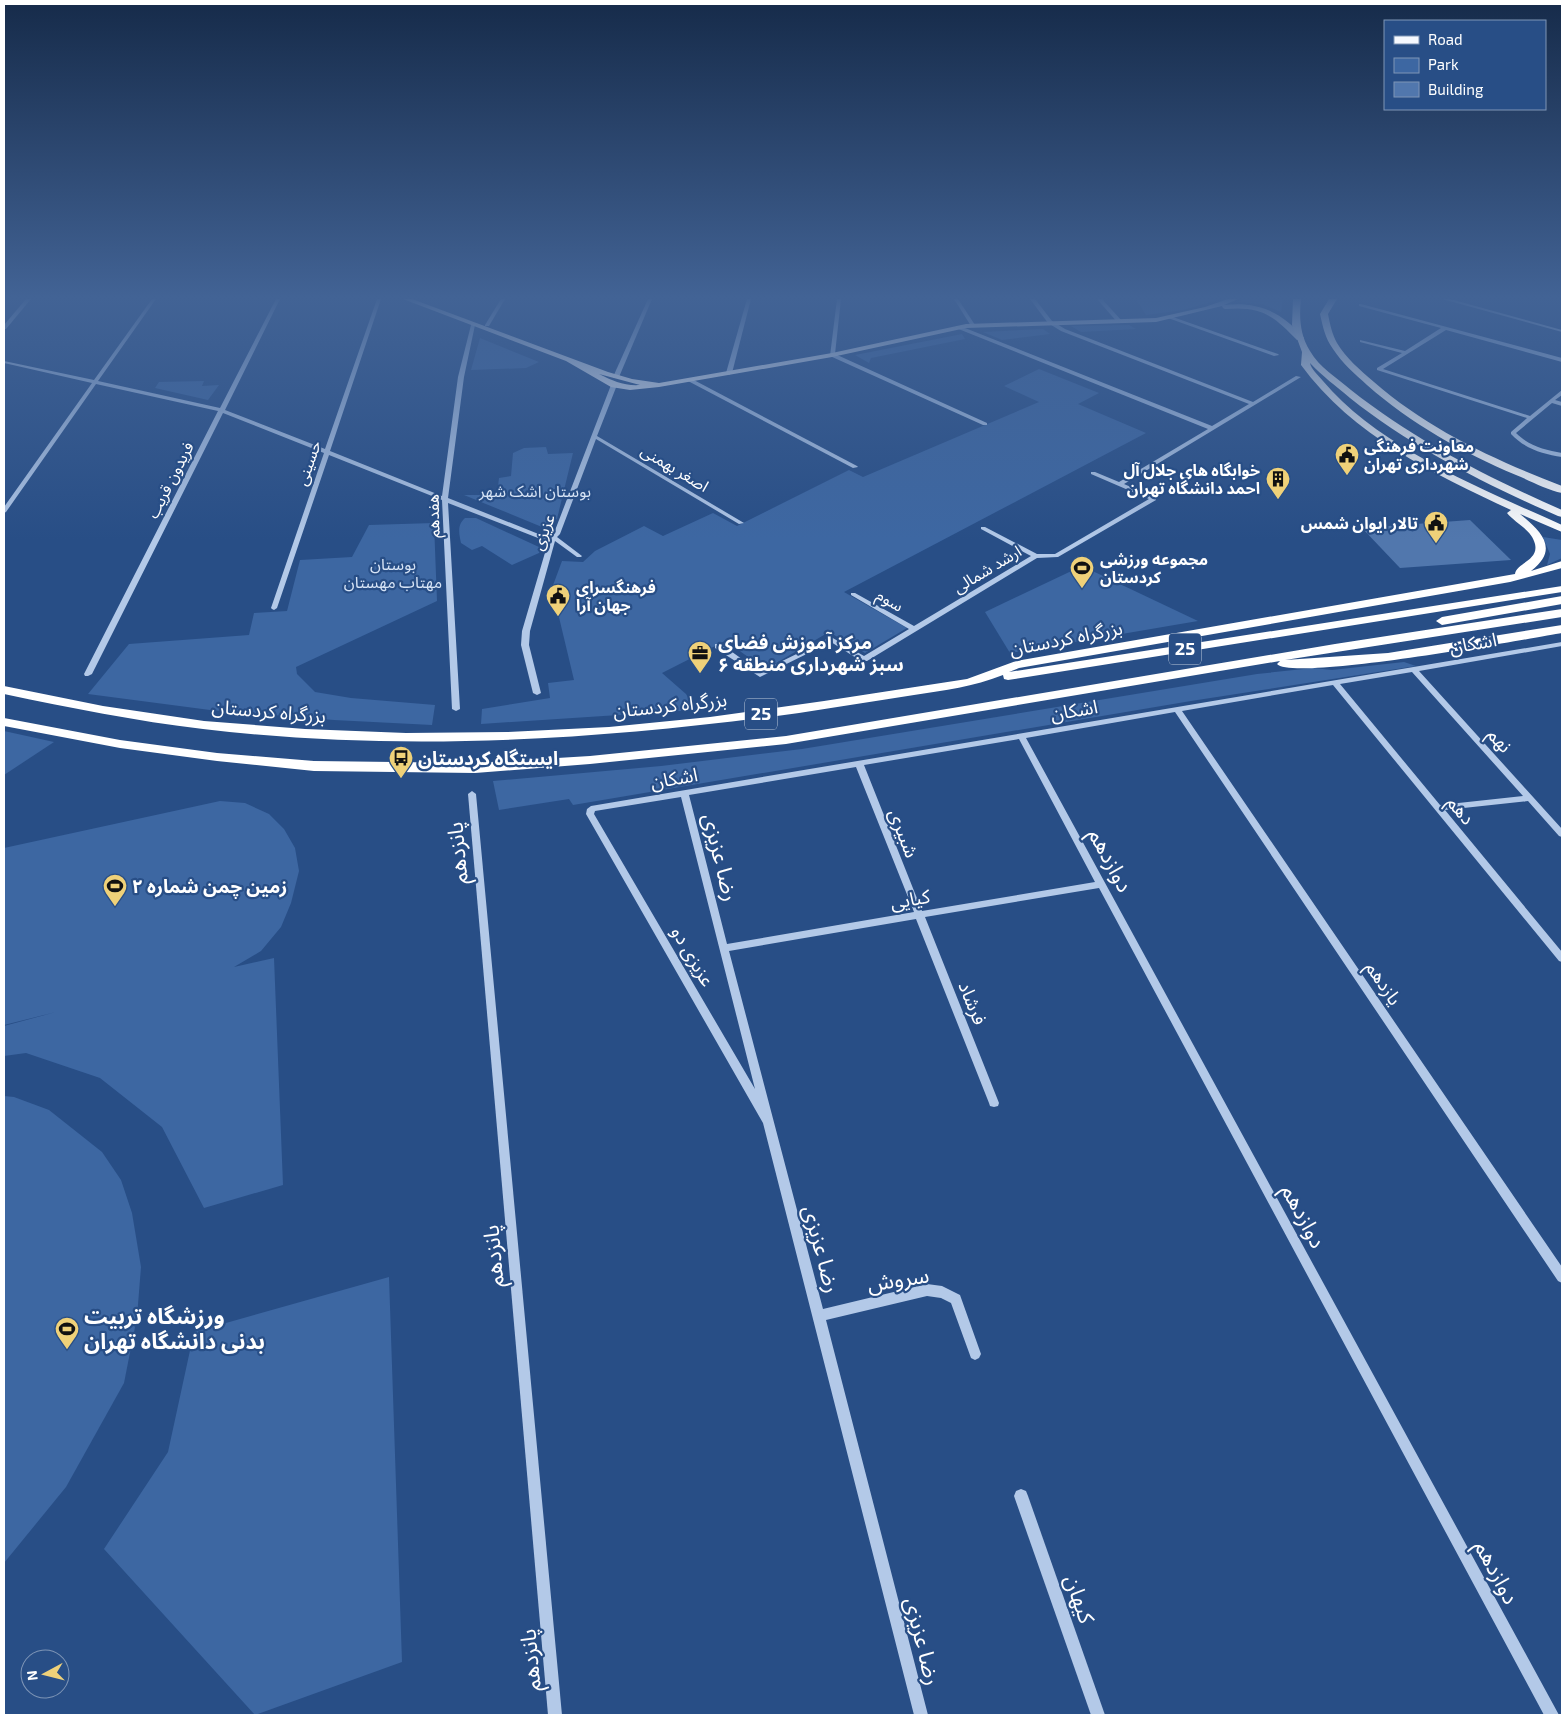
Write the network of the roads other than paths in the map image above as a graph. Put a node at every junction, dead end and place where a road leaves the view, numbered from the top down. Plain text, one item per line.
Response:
1 (86, 379) edge
2 (237, 379) edge
3 (351, 379) edge
4 (461, 379) edge
5 (611, 379) edge
6 (694, 379) edge
7 (886, 379) edge
8 (1088, 379) edge
9 (1189, 379) edge
10 (1296, 379) edge
11 (1318, 379) edge
12 (1333, 379) edge
13 (1366, 379) edge
14 (1411, 379) edge
15 (690, 380) junction
16 (95, 381) junction
17 (615, 381) junction
18 (1562, 392) edge
19 (1551, 401) junction
20 (1254, 404) junction
21 (1562, 404) edge
22 (221, 410) junction
23 (1532, 418) junction
24 (985, 424) dead end
25 (1212, 429) junction
26 (596, 437) junction
27 (326, 451) junction
28 (1562, 455) edge
29 (855, 467) dead end
30 (1503, 467) junction
31 (1093, 473) dead end
32 (1120, 484) junction
33 (1562, 490) edge
34 (1562, 494) edge
35 (1494, 498) junction
36 (445, 499) junction
37 (1562, 500) edge
38 (4, 511) edge
39 (1562, 514) edge
40 (741, 523) dead end
41 (983, 528) dead end
42 (1562, 529) edge
43 (553, 537) junction
44 (579, 556) dead end
45 (1036, 556) junction
46 (1562, 564) edge
47 (1510, 579) junction
48 (1562, 589) edge
49 (853, 594) dead end
50 (1562, 600) edge
51 (274, 608) dead end
52 (1562, 613) edge
53 (914, 629) junction
54 (1562, 629) edge
55 (1562, 644) edge
56 (718, 646) dead end
57 (1335, 648) junction
58 (864, 659) joint
59 (1237, 664) junction
60 (1413, 669) junction
61 (88, 674) dead end
62 (972, 682) junction
63 (1335, 682) junction
64 (4, 690) edge
65 (538, 693) dead end
66 (456, 709) dead end
67 (1177, 709) junction
68 (4, 722) edge
69 (1021, 736) junction
70 (859, 763) junction
71 (684, 793) junction
72 (472, 794) dead end
73 (1530, 798) junction
74 (1439, 808) junction
75 (591, 809) joint
76 (1562, 834) edge
77 (1102, 884) junction
78 (919, 915) junction
79 (724, 948) junction
80 (1562, 958) edge
81 (994, 1103) dead end
82 (768, 1121) junction
83 (1562, 1277) edge
84 (819, 1316) junction
85 (975, 1354) dead end
86 (1022, 1496) dead end
87 (555, 1715) edge
88 (922, 1715) edge
89 (1098, 1715) edge
90 (1552, 1715) edge

1 - 16 street
2 - 22 street, فریدون قریب
3 - 27 street, حسینی
4 - 36 street, هفدهم
5 - 17 main road
6 - 15 main road
7 - 24 street
8 - 25 street
9 - 20 street
10 - 20 street
11 - 35 highway
12 - 39 highway
13 - 30 highway
14 - 23 street
15 - 17 main road
15 - 29 street
16 - 22 street
16 - 38 street
17 - 26 street, عزیزی
18 - 19 street
19 - 21 street
19 - 23 street
20 - 25 street
22 - 27 street
22 - 61 street, فریدون قریب
23 - 28 street
25 - 32 street
26 - 40 street, اصغر بهمنی
26 - 43 street, عزیزی
27 - 36 street
27 - 51 street, حسینی
30 - 33 highway
30 - 34 highway
30 - 37 highway
31 - 32 street
32 - 45 street, ارشد شمالی
35 - 42 highway
35 - 47 highway
36 - 43 street
36 - 66 street, هفدهم
41 - 45 street
43 - 44 street
43 - 65 street, عزیزی
45 - 53 street, ارشد شمالی
46 - 47 highway, بزرگراه کردستان
47 - 62 highway, بزرگراه کردستان / 25
48 - 62 highway, 25
49 - 53 street, سوم
50 - 57 highway
52 - 57 highway, 25
53 - 58 street, ارشد شمالی
54 - 59 highway
55 - 60 street, اشکان
56 - 58 street
57 - 59 highway, 25
59 - 68 highway, 25
60 - 63 street, اشکان
60 - 73 street, نهم
62 - 64 highway, بزرگراه کردستان / 25
63 - 67 street, اشکان
63 - 74 street, دهم
67 - 69 street, اشکان
67 - 83 street, یازدهم
69 - 70 street, اشکان
69 - 77 street, دوازدهم
70 - 71 street, اشکان
70 - 78 street, شبیری
71 - 75 street, اشکان
71 - 79 street, رضا عزیزی
72 - 87 street, پانزدهم
73 - 74 street
73 - 76 street, نهم
74 - 80 street, دهم
75 - 82 street, عزیزی دو
77 - 78 street, کیایی
77 - 90 street, دوازدهم
78 - 79 street, کیایی
78 - 81 street, فرشاد
79 - 82 street, رضا عزیزی
82 - 84 street, رضا عزیزی
84 - 85 street, سروش
84 - 88 street, رضا عزیزی
86 - 89 street, کیهان

